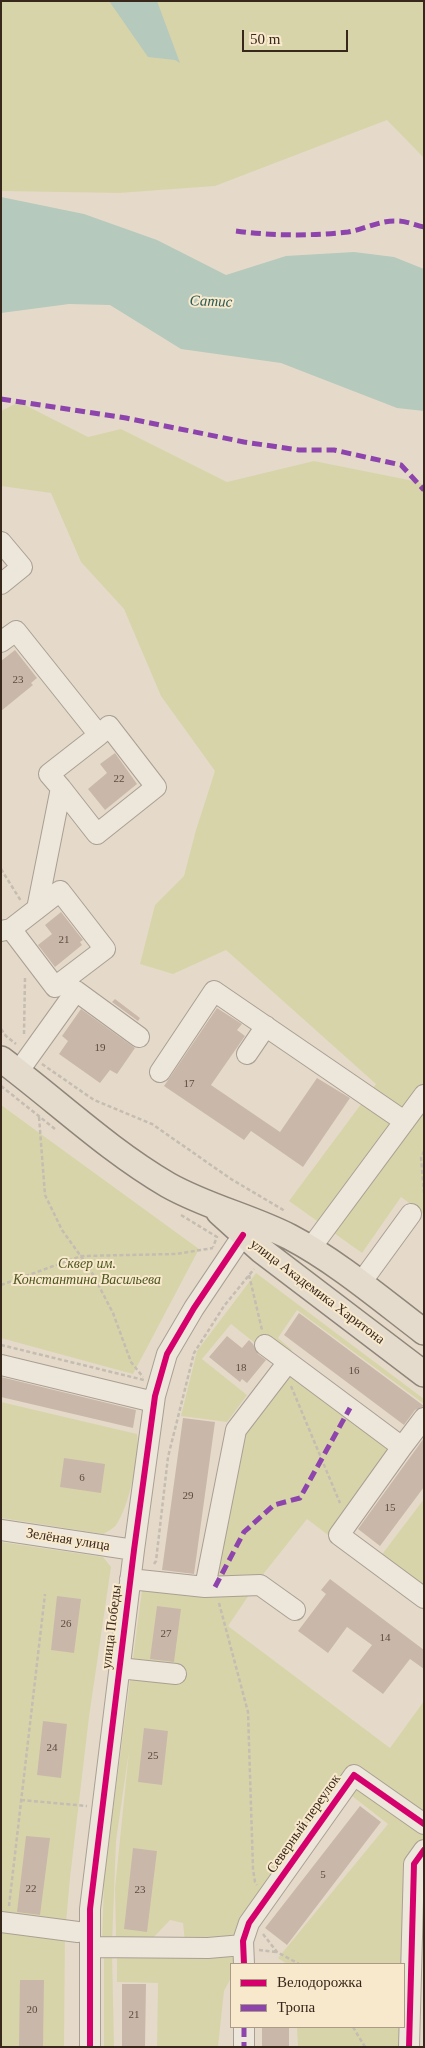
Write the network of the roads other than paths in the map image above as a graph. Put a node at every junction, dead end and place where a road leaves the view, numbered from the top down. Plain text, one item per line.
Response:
1 (1, 542) edge
2 (1, 584) edge
3 (1, 642) edge
4 (99, 735) junction
5 (60, 788) junction
6 (34, 912) junction
7 (6, 930) edge
8 (266, 1026) junction
9 (140, 1038) dead end
10 (247, 1054) dead end
11 (18, 1059) edge
12 (160, 1072) dead end
13 (424, 1095) edge
14 (404, 1121) junction
15 (411, 1214) dead end
16 (247, 1227) junction
17 (310, 1249) junction
18 (360, 1284) junction
19 (424, 1332) edge
20 (265, 1344) road end
21 (1, 1365) edge
22 (285, 1365) junction
23 (424, 1374) edge
24 (154, 1402) junction
25 (424, 1418) edge
26 (402, 1447) junction
27 (1, 1530) edge
28 (134, 1550) junction
29 (137, 1580) junction
30 (210, 1587) junction
31 (424, 1598) edge
32 (295, 1610) dead end
33 (119, 1668) junction
34 (176, 1674) dead end
35 (424, 1824) edge
36 (420, 1859) edge
37 (4, 1922) edge
38 (84, 1940) junction
39 (244, 1955) edge
40 (244, 2028) edge
41 (90, 2047) edge
42 (244, 2047) edge
43 (409, 2047) edge

1 - 2 street
3 - 4 street
4 - 5 street
4 - 5 street
5 - 6 street
6 - 7 street
6 - 7 street
8 - 10 street
8 - 12 street
8 - 14 street
9 - 11 street
11 - 16 main road, улица Академика Харитона
13 - 14 street
14 - 17 street
15 - 18 street
16 - 17 main road, улица Академика Харитона
16 - 23 main road, улица Академика Харитона
16 - 24 street, улица Победы
17 - 18 main road, улица Академика Харитона
18 - 19 main road, улица Академика Харитона
20 - 22 street
21 - 24 street
22 - 26 street
22 - 30 street
24 - 28 street, улица Победы
25 - 26 street
26 - 31 street
27 - 28 street, Зелёная улица
28 - 29 street, улица Победы
29 - 30 street
29 - 33 street, улица Победы
30 - 32 street
33 - 34 street
33 - 38 street, улица Победы
35 - 39 street, Северный переулок
36 - 43 street
37 - 38 street
38 - 39 street
38 - 41 street, улица Победы
40 - 42 street

